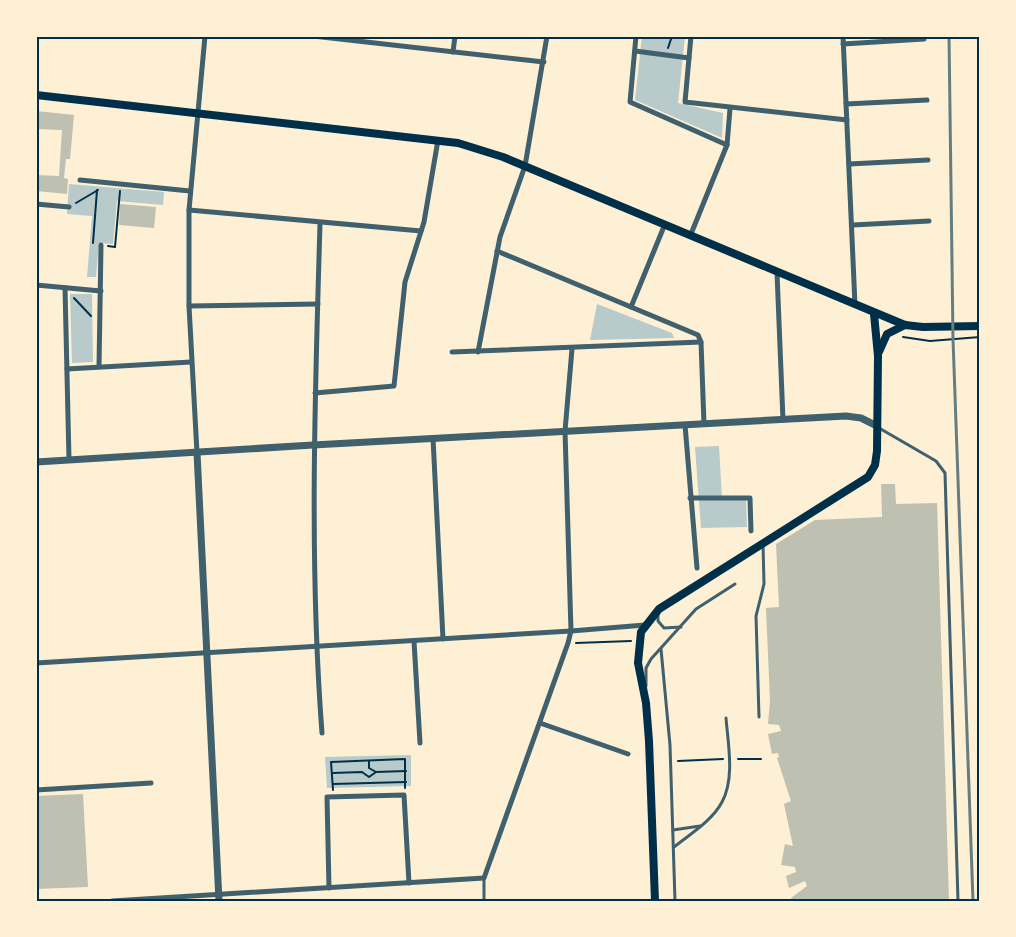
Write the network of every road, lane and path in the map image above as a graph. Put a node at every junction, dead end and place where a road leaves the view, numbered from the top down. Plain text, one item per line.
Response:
1 (205, 36) edge
2 (313, 36) edge
3 (374, 36) edge
4 (455, 36) edge
5 (547, 36) edge
6 (636, 36) edge
7 (672, 36) edge
8 (691, 36) edge
9 (841, 36) edge
10 (924, 39) dead end
11 (373, 43) junction
12 (843, 44) junction
13 (635, 51) junction
14 (453, 52) junction
15 (666, 54) junction
16 (689, 58) junction
17 (544, 62) junction
18 (36, 94) edge
19 (927, 100) dead end
20 (846, 104) junction
21 (730, 108) junction
22 (197, 112) junction
23 (847, 120) junction
24 (438, 140) junction
25 (727, 145) junction
26 (928, 160) dead end
27 (849, 164) junction
28 (525, 166) junction
29 (80, 180) dead end
30 (108, 183) junction
31 (120, 184) junction
32 (97, 190) junction
33 (190, 191) junction
34 (36, 204) edge
35 (69, 207) joint
36 (189, 210) junction
37 (929, 221) dead end
38 (320, 224) junction
39 (665, 224) junction
40 (852, 225) junction
41 (421, 231) junction
42 (691, 234) junction
43 (101, 245) junction
44 (497, 251) junction
45 (777, 273) junction
46 (36, 285) edge
47 (65, 288) junction
48 (100, 291) junction
49 (318, 304) junction
50 (189, 306) junction
51 (855, 306) junction
52 (631, 307) junction
53 (874, 314) junction
54 (100, 325) junction
55 (905, 325) junction
56 (980, 326) edge
57 (891, 332) junction
58 (980, 337) edge
59 (701, 342) junction
60 (572, 349) junction
61 (452, 352) dead end
62 (478, 352) junction
63 (878, 356) junction
64 (192, 362) junction
65 (99, 367) junction
66 (67, 369) junction
67 (315, 393) junction
68 (783, 420) junction
69 (704, 424) junction
70 (685, 425) junction
71 (877, 426) junction
72 (565, 431) junction
73 (433, 438) junction
74 (314, 445) junction
75 (197, 452) junction
76 (69, 460) junction
77 (36, 462) edge
78 (690, 498) junction
79 (751, 532) dead end
80 (763, 543) junction
81 (696, 568) dead end
82 (735, 584) dead end
83 (659, 610) junction
84 (644, 624) junction
85 (682, 626) junction
86 (570, 631) junction
87 (443, 639) junction
88 (414, 641) junction
89 (638, 641) junction
90 (568, 643) junction
91 (315, 647) junction
92 (661, 649) junction
93 (207, 653) junction
94 (36, 663) edge
95 (646, 703) junction
96 (759, 717) dead end
97 (726, 718) dead end
98 (540, 723) junction
99 (322, 733) dead end
100 (420, 743) dead end
101 (628, 754) dead end
102 (728, 759) junction
103 (761, 759) dead end
104 (369, 761) junction
105 (670, 761) junction
106 (369, 768) junction
107 (406, 771) junction
108 (362, 772) junction
109 (376, 772) junction
110 (332, 773) junction
111 (369, 776) junction
112 (406, 782) junction
113 (151, 783) dead end
114 (370, 783) junction
115 (333, 784) junction
116 (36, 790) edge
117 (404, 795) junction
118 (330, 797) junction
119 (701, 826) junction
120 (672, 830) junction
121 (674, 848) junction
122 (484, 878) junction
123 (409, 883) junction
124 (329, 888) junction
125 (219, 897) edge
126 (112, 901) edge
127 (484, 901) edge
128 (655, 901) edge
129 (675, 901) edge
130 (958, 901) edge

1 - 22 street
2 - 11 street
3 - 11 street
4 - 14 street
5 - 17 street
6 - 13 street
7 - 15 path
8 - 16 street
9 - 12 street
10 - 12 street
11 - 14 street
12 - 20 street
13 - 15 street
13 - 25 street
14 - 17 street
15 - 16 street
16 - 21 street
17 - 28 street
18 - 22 main road
19 - 20 street
20 - 23 street
21 - 23 street
21 - 25 street
22 - 24 main road
22 - 33 street
23 - 27 street
24 - 28 main road
24 - 41 street
25 - 42 street
26 - 27 street
27 - 40 street
28 - 39 main road
28 - 44 street
29 - 30 street
30 - 31 street
30 - 32 path
31 - 33 street
31 - 43 path
32 - 35 path
32 - 43 path
33 - 36 street
34 - 35 street
36 - 38 street
36 - 50 street
37 - 40 street
38 - 41 street
38 - 49 street
39 - 42 main road
39 - 52 street
40 - 51 street
41 - 67 street
42 - 45 main road
43 - 48 street
44 - 52 street
44 - 62 street
45 - 51 main road
45 - 68 street
46 - 47 street
47 - 48 street
47 - 54 path
47 - 66 street
48 - 54 street
49 - 50 street
49 - 67 street
50 - 64 street
51 - 53 main road
52 - 59 street
53 - 55 main road
53 - 63 main road
54 - 65 street
55 - 56 main road
55 - 57 main road
57 - 58 path
57 - 63 main road
59 - 60 street
59 - 69 street
60 - 62 street
60 - 72 street
61 - 62 street
63 - 71 main road
64 - 65 street
64 - 75 street
65 - 66 street
66 - 76 street
67 - 74 street
68 - 69 street
68 - 71 street
69 - 70 street
70 - 72 street
70 - 78 street
71 - 80 main road
71 - 130 lane
72 - 73 street
72 - 86 street
73 - 74 street
73 - 87 street
74 - 75 street
74 - 91 street
75 - 76 street
75 - 93 street
76 - 77 street
78 - 79 street
78 - 81 street
80 - 83 main road
80 - 96 lane
82 - 85 lane
83 - 84 main road
83 - 85 lane
84 - 86 street
84 - 89 main road
85 - 92 lane
86 - 87 street
86 - 90 street
87 - 88 street
88 - 91 street
88 - 100 street
89 - 90 path
89 - 95 main road
90 - 98 street
91 - 93 street
91 - 99 street
92 - 95 lane
92 - 105 lane
93 - 94 street
93 - 125 street
95 - 128 main road
97 - 102 lane
98 - 101 street
98 - 122 street
102 - 103 path
102 - 105 path
102 - 119 lane
104 - 106 path
104 - 107 path
104 - 110 path
105 - 120 lane
106 - 108 path
106 - 109 path
107 - 109 path
107 - 112 path
108 - 110 path
108 - 111 path
109 - 111 path
110 - 115 path
111 - 114 path
112 - 114 path
112 - 117 path
113 - 116 street
114 - 115 path
115 - 118 path
117 - 118 street
117 - 123 street
118 - 124 street
119 - 120 lane
119 - 121 lane
120 - 121 lane
121 - 129 lane
122 - 123 street
122 - 127 lane
123 - 124 street
124 - 125 street
125 - 126 street

